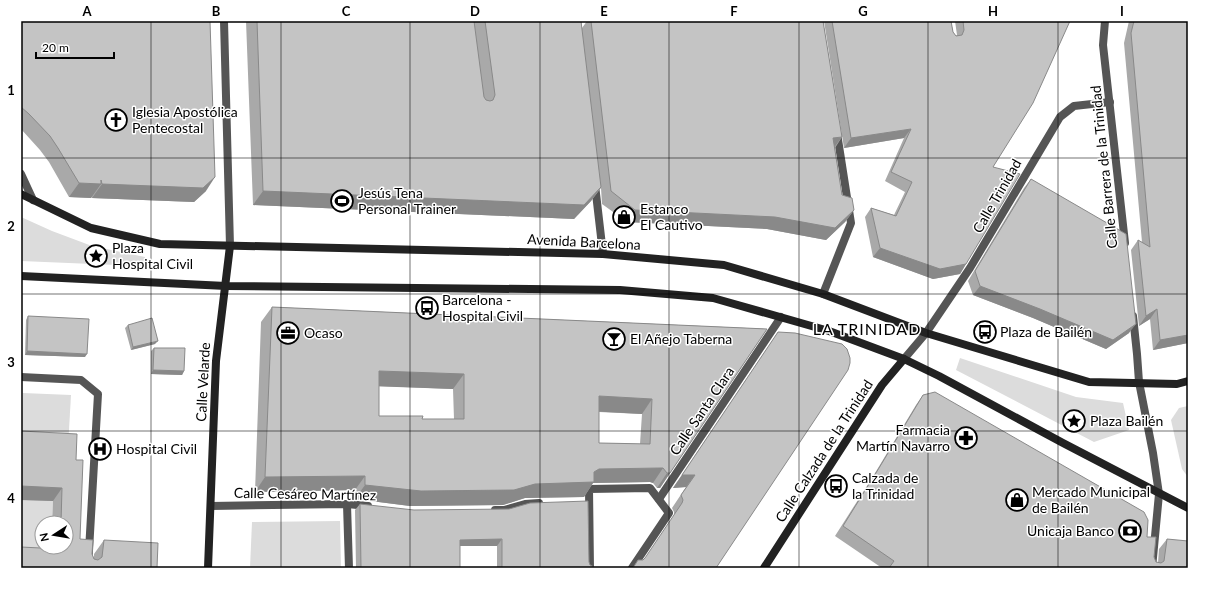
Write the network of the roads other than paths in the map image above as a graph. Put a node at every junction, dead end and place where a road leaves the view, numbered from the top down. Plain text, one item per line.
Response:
1 (224, 21) edge
2 (1105, 21) edge
3 (1110, 102) junction
4 (835, 122) edge
5 (21, 174) edge
6 (594, 176) edge
7 (21, 194) edge
8 (33, 200) junction
9 (230, 246) junction
10 (1126, 249) edge
11 (604, 254) junction
12 (21, 276) edge
13 (226, 286) junction
14 (823, 294) junction
15 (1132, 309) edge
16 (781, 317) junction
17 (926, 334) junction
18 (904, 359) junction
19 (21, 377) edge
20 (1188, 381) edge
21 (1138, 382) junction
22 (1159, 494) junction
23 (659, 499) junction
24 (546, 503) edge
25 (347, 504) junction
26 (211, 506) junction
27 (379, 508) edge
28 (1188, 508) edge
29 (489, 510) edge
30 (88, 568) edge
31 (208, 568) edge
32 (349, 568) edge
33 (590, 568) edge
34 (632, 568) edge
35 (764, 568) edge
36 (1152, 568) edge

1 - 9 street
2 - 3 street, Calle Barrera de la Trinidad
3 - 10 street, Calle Barrera de la Trinidad
3 - 17 street, Calle Trinidad
4 - 14 street
5 - 8 street
6 - 11 street
7 - 8 main road
8 - 9 main road
9 - 11 main road, Avenida Barcelona
9 - 13 main road, Calle Velarde
11 - 14 main road, Avenida Barcelona
12 - 13 main road
13 - 16 main road
13 - 26 main road, Calle Velarde
14 - 17 main road, Avenida Barcelona
15 - 21 street
16 - 18 main road
16 - 23 street, Calle Santa Clara
17 - 18 street, Calle Calzada de la Trinidad
17 - 21 main road
18 - 22 main road
18 - 35 main road, Calle Calzada de la Trinidad
19 - 30 street
20 - 21 main road
21 - 22 street
22 - 28 main road
22 - 36 street
23 - 33 street
23 - 34 street
24 - 29 street
25 - 26 street, Calle Cesáreo Martínez
25 - 27 street, Calle Cesáreo Martínez
25 - 32 street
26 - 31 main road, Calle Velarde

